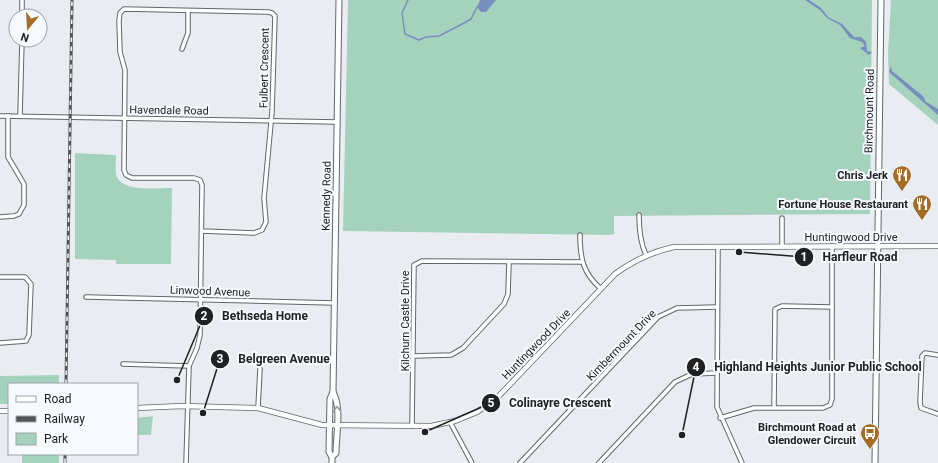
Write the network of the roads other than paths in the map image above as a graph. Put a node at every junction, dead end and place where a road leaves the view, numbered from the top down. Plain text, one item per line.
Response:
1 (339, 0) edge
2 (881, 0) edge
3 (188, 12) junction
4 (22, 48) edge
5 (182, 49) dead end
6 (0, 116) edge
7 (8, 116) junction
8 (20, 116) junction
9 (124, 118) junction
10 (271, 120) junction
11 (337, 122) junction
12 (640, 215) dead end
13 (0, 217) edge
14 (782, 218) dead end
15 (202, 231) junction
16 (580, 235) dead end
17 (782, 246) junction
18 (832, 246) junction
19 (878, 246) junction
20 (938, 246) edge
21 (718, 247) junction
22 (646, 255) junction
23 (509, 262) junction
24 (581, 262) junction
25 (0, 277) edge
26 (601, 289) junction
27 (86, 297) dead end
28 (201, 300) junction
29 (334, 303) junction
30 (717, 307) junction
31 (832, 307) junction
32 (0, 343) edge
33 (938, 355) edge
34 (414, 356) junction
35 (123, 364) dead end
36 (188, 366) junction
37 (260, 369) dead end
38 (717, 373) junction
39 (333, 392) junction
40 (187, 406) junction
41 (774, 407) junction
42 (138, 408) edge
43 (258, 408) junction
44 (938, 414) edge
45 (720, 418) junction
46 (450, 422) junction
47 (329, 426) junction
48 (337, 426) junction
49 (412, 426) junction
50 (332, 457) junction
51 (186, 463) edge
52 (332, 463) edge
53 (472, 463) edge
54 (520, 463) edge
55 (599, 463) edge
56 (742, 463) edge
57 (876, 463) edge

1 - 11 main road, Kennedy Road
2 - 19 main road, Birchmount Road
3 - 5 street
3 - 9 street, Fulbert Crescent
3 - 10 street, Fulbert Crescent
4 - 8 street
6 - 7 street, Havendale Road
7 - 8 street, Havendale Road
7 - 13 street
8 - 9 street, Havendale Road
9 - 10 street, Havendale Road
9 - 15 street
10 - 11 street, Havendale Road
10 - 15 street
11 - 29 main road, Kennedy Road
12 - 22 street
14 - 17 street
15 - 28 street
16 - 24 street
17 - 18 street, Huntingwood Drive
17 - 21 street, Huntingwood Drive
18 - 19 street, Huntingwood Drive
18 - 31 street
19 - 20 street, Huntingwood Drive
19 - 57 main road, Birchmount Road
21 - 22 street, Huntingwood Drive
21 - 30 street
22 - 26 street, Huntingwood Drive
23 - 24 street, Kilchurn Castle Drive
23 - 34 street
23 - 34 street, Kilchurn Castle Drive
24 - 26 street
25 - 32 street
26 - 46 street, Huntingwood Drive
27 - 28 street, Linwood Avenue
28 - 29 street, Linwood Avenue
28 - 36 street
29 - 39 main road, Kennedy Road
30 - 38 street
30 - 54 street, Kimbermount Drive
31 - 41 street
31 - 41 street
33 - 44 street
34 - 49 street, Kilchurn Castle Drive
35 - 36 street
36 - 40 street
37 - 43 street
38 - 45 street
38 - 55 street
39 - 47 main road, Kennedy Road
48 -> 39 main road, Kennedy Road
40 - 42 street, Huntingwood Drive
40 - 43 street, Huntingwood Drive
40 - 51 street
41 - 45 street
43 - 47 street, Huntingwood Drive
45 - 56 street
46 - 49 street, Huntingwood Drive
46 - 53 street
47 - 48 street, Huntingwood Drive
47 - 50 main road, Kennedy Road
48 - 49 street, Huntingwood Drive
48 - 50 main road, Kennedy Road
50 - 52 main road, Kennedy Road

